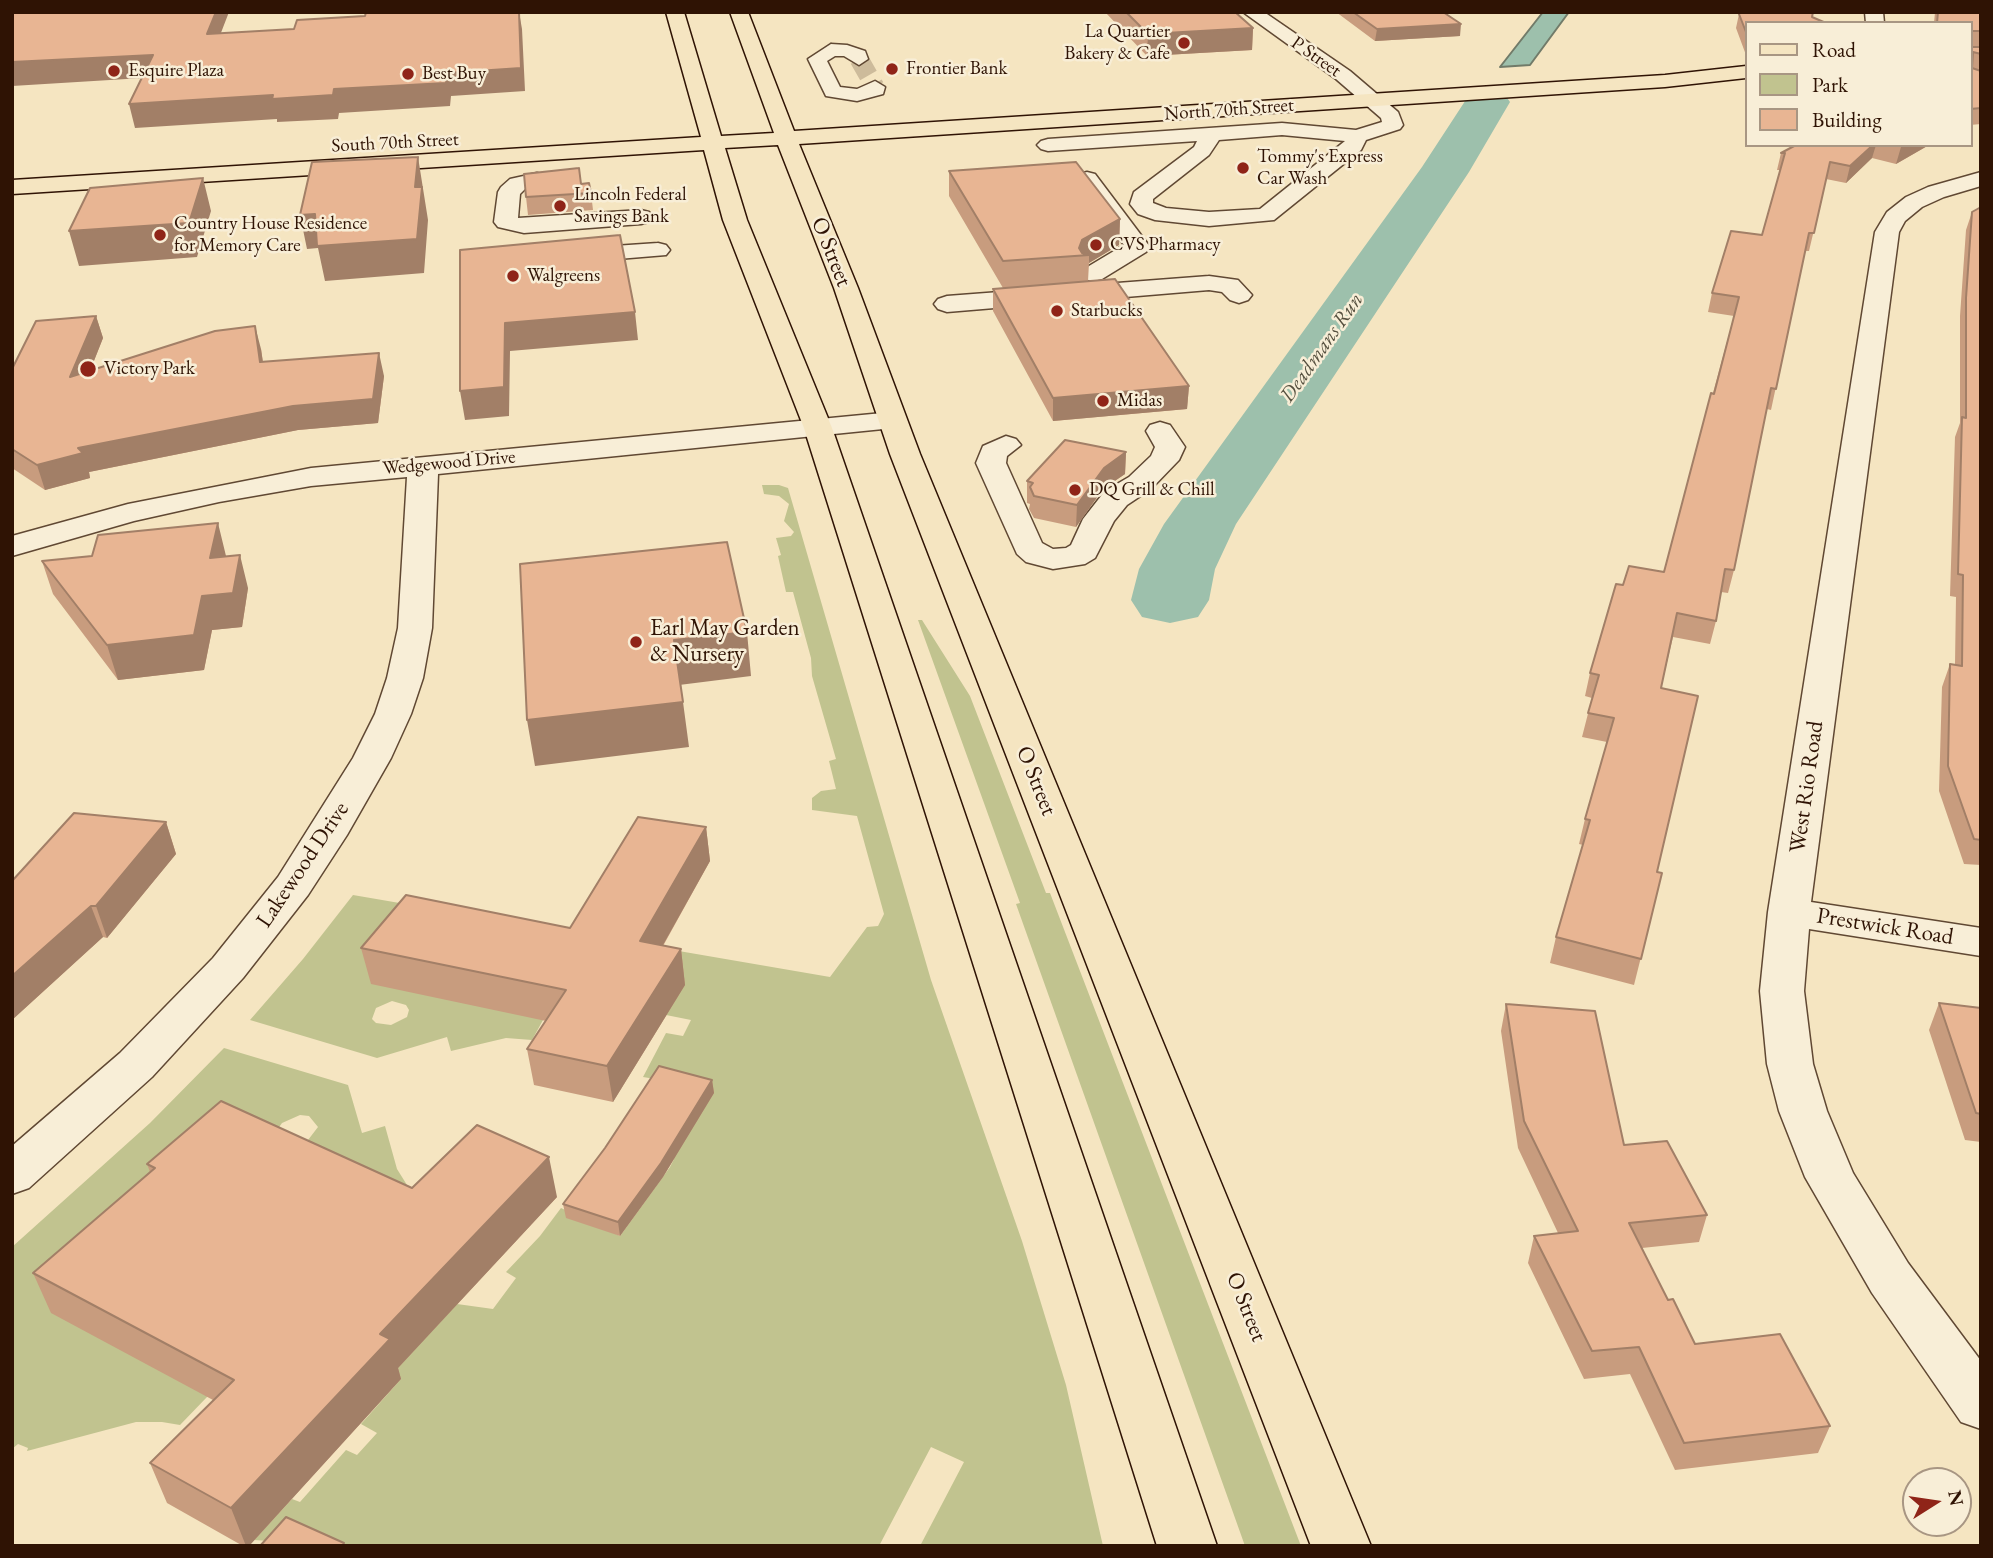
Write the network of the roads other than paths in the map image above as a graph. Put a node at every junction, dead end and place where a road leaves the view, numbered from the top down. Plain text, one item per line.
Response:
1 (676, 12) edge
2 (739, 12) edge
3 (1254, 14) edge
4 (859, 59) dead end
5 (1744, 65) edge
6 (1744, 72) edge
7 (1318, 81) junction
8 (1354, 84) junction
9 (875, 87) dead end
10 (1374, 101) junction
11 (1342, 103) junction
12 (782, 129) junction
13 (709, 134) junction
14 (1366, 134) junction
15 (1212, 135) junction
16 (1048, 145) dead end
17 (12, 167) edge
18 (1081, 171) edge
19 (1981, 179) edge
20 (537, 180) edge
21 (12, 187) edge
22 (641, 217) dead end
23 (658, 250) dead end
24 (541, 259) edge
25 (1093, 274) dead end
26 (1239, 295) dead end
27 (947, 304) dead end
28 (892, 421) junction
29 (818, 428) junction
30 (1160, 431) dead end
31 (1006, 445) dead end
32 (423, 466) junction
33 (12, 546) edge
34 (1789, 912) junction
35 (1981, 942) edge
36 (12, 1175) edge
37 (1981, 1405) edge
38 (1187, 1546) edge
39 (1341, 1546) edge

1 - 13 main road
2 - 12 main road, O Street
3 - 7 street, P Street
3 - 8 street, P Street
4 - 9 street
5 - 8 main road, North 70th Street
6 - 10 main road, North 70th Street
7 - 8 main road, North 70th Street
7 - 11 street, P Street
7 - 12 main road, North 70th Street
8 - 10 street, P Street
10 - 11 main road, North 70th Street
10 - 14 street, P Street
11 - 12 main road, North 70th Street
11 - 14 street, P Street
12 - 13 main road, North 70th Street
12 - 28 main road, O Street
13 - 17 main road, South 70th Street
13 - 21 main road, South 70th Street
13 - 29 main road
14 - 15 street
14 - 15 street
15 - 16 street
18 - 25 street
19 - 34 street, West Rio Road
20 - 22 street
23 - 24 street
26 - 27 street
28 - 29 street, Wedgewood Drive
28 - 39 main road, O Street
29 - 32 street, Wedgewood Drive
29 - 38 main road
30 - 31 street
32 - 33 street, Wedgewood Drive
32 - 36 street, Lakewood Drive
34 - 35 street, Prestwick Road
34 - 37 street, West Rio Road

